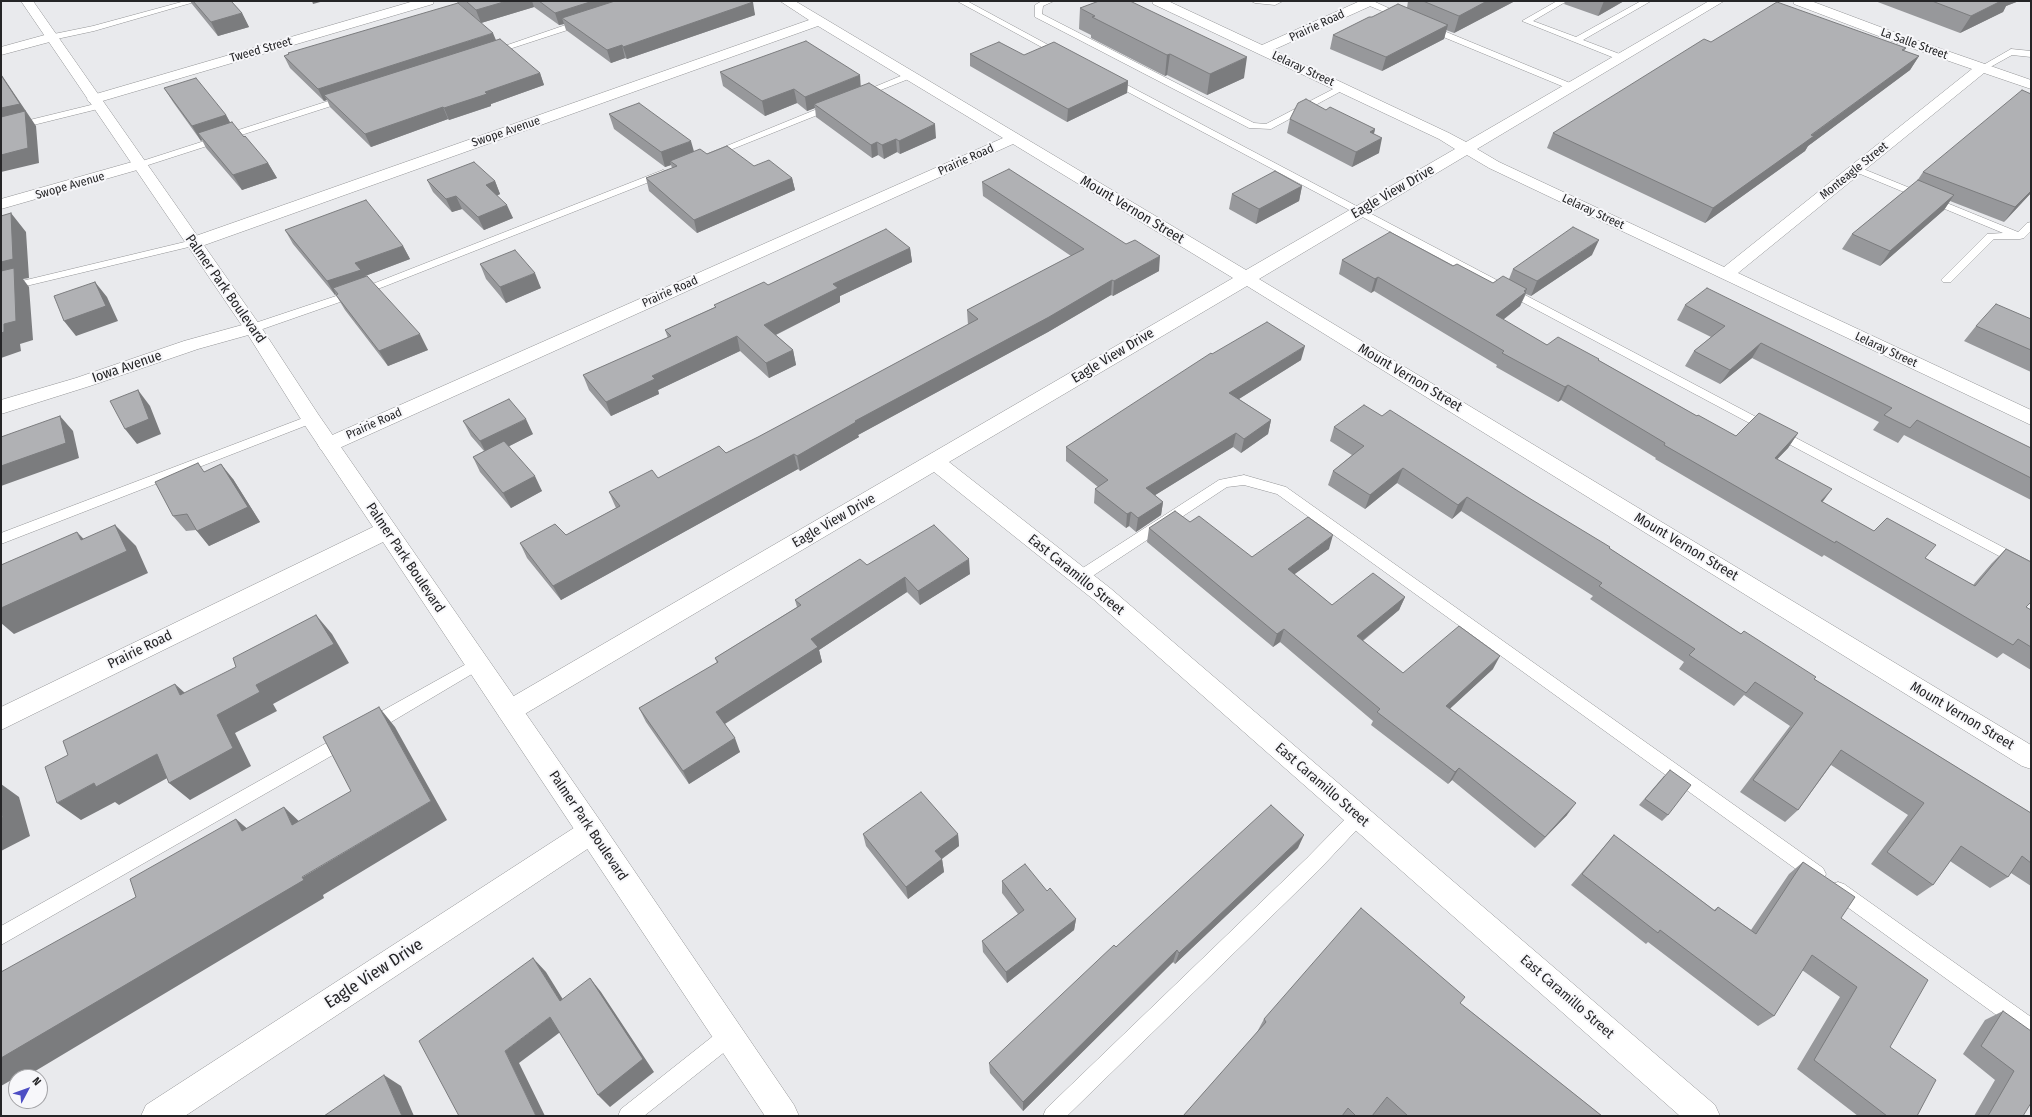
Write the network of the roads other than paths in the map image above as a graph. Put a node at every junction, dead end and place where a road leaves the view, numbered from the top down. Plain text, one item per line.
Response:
1 (27, 1) edge
2 (194, 1) edge
3 (428, 1) edge
4 (786, 1) edge
5 (961, 1) edge
6 (1050, 1) edge
7 (1158, 1) edge
8 (1254, 1) edge
9 (1279, 1) edge
10 (1562, 1) edge
11 (1647, 1) edge
12 (1718, 1) edge
13 (1799, 1) edge
14 (1369, 2) edge
15 (595, 18) edge
16 (819, 21) junction
17 (52, 37) junction
18 (1577, 40) junction
19 (1263, 50) junction
20 (1, 51) edge
21 (2031, 54) edge
22 (481, 55) edge
23 (1622, 58) junction
24 (1073, 60) edge
25 (1982, 68) junction
26 (1100, 75) edge
27 (908, 76) junction
28 (2031, 85) edge
29 (1572, 87) junction
30 (1342, 88) junction
31 (360, 94) edge
32 (853, 98) edge
33 (97, 102) junction
34 (838, 104) edge
35 (1, 130) edge
36 (1013, 139) junction
37 (1467, 150) junction
38 (705, 156) edge
39 (138, 166) junction
40 (675, 168) edge
41 (1856, 169) junction
42 (1, 204) edge
43 (1360, 212) junction
44 (2031, 225) edge
45 (2020, 236) junction
46 (193, 243) junction
47 (1726, 274) junction
48 (1246, 278) junction
49 (1947, 280) dead end
50 (1, 289) edge
51 (253, 328) junction
52 (1, 407) edge
53 (2031, 418) edge
54 (311, 419) junction
55 (328, 445) junction
56 (935, 462) junction
57 (387, 530) junction
58 (1, 539) edge
59 (2031, 568) edge
60 (1080, 577) junction
61 (477, 664) junction
62 (509, 711) junction
63 (1, 719) edge
64 (2031, 758) edge
65 (1359, 816) junction
66 (592, 831) junction
67 (1, 936) edge
68 (2031, 1028) edge
69 (729, 1036) junction
70 (157, 1116) edge
71 (628, 1116) edge
72 (783, 1116) edge
73 (1053, 1116) edge
74 (1704, 1116) edge

1 - 17 street, Palmer Park Boulevard
2 - 17 lane
3 - 33 street, Tweed Street
4 - 16 street, Mount Vernon Street
5 - 24 lane
6 - 30 lane
7 - 19 street, Lelaray Street
8 - 9 lane
10 - 18 lane
11 - 18 lane
12 - 23 street, Eagle View Drive
13 - 25 street, La Salle Street
14 - 19 street, Prairie Road
14 - 29 lane
15 - 22 lane
16 - 27 street, Mount Vernon Street
16 - 46 street, Swope Avenue
17 - 20 street
17 - 33 street, Palmer Park Boulevard
18 - 23 lane
19 - 30 street, Lelaray Street
21 - 25 lane
23 - 29 street, Eagle View Drive
25 - 28 street, La Salle Street
25 - 41 street, Monteagle Street
26 - 43 lane
27 - 32 lane
27 - 36 street, Mount Vernon Street
29 - 37 street, Eagle View Drive
30 - 37 street, Lelaray Street
31 - 39 lane
33 - 35 lane
33 - 39 street, Palmer Park Boulevard
34 - 38 lane
36 - 48 street, Mount Vernon Street
36 - 55 street, Prairie Road
37 - 43 street, Eagle View Drive
37 - 47 street, Lelaray Street
39 - 42 street, Swope Avenue
39 - 46 street, Palmer Park Boulevard
40 - 51 lane
41 - 45 lane
41 - 47 street, Monteagle Street
43 - 48 street, Eagle View Drive
43 - 59 lane
44 - 45 lane
45 - 49 lane
46 - 50 lane
46 - 51 street, Palmer Park Boulevard
47 - 53 street, Lelaray Street
48 - 56 street, Eagle View Drive
48 - 64 street, Mount Vernon Street
51 - 52 street, Iowa Avenue
51 - 54 street, Palmer Park Boulevard
54 - 55 street, Palmer Park Boulevard
54 - 58 lane
55 - 57 street, Palmer Park Boulevard
56 - 60 street, East Caramillo Street
56 - 62 street, Eagle View Drive
57 - 61 street, Palmer Park Boulevard
57 - 63 street, Prairie Road
60 - 65 street, East Caramillo Street
60 - 68 lane
61 - 62 street, Palmer Park Boulevard
61 - 67 lane
62 - 66 street, Palmer Park Boulevard
65 - 73 lane
65 - 74 street, East Caramillo Street
66 - 69 street, Palmer Park Boulevard
66 - 70 street, Eagle View Drive
69 - 71 lane
69 - 72 street, Palmer Park Boulevard

